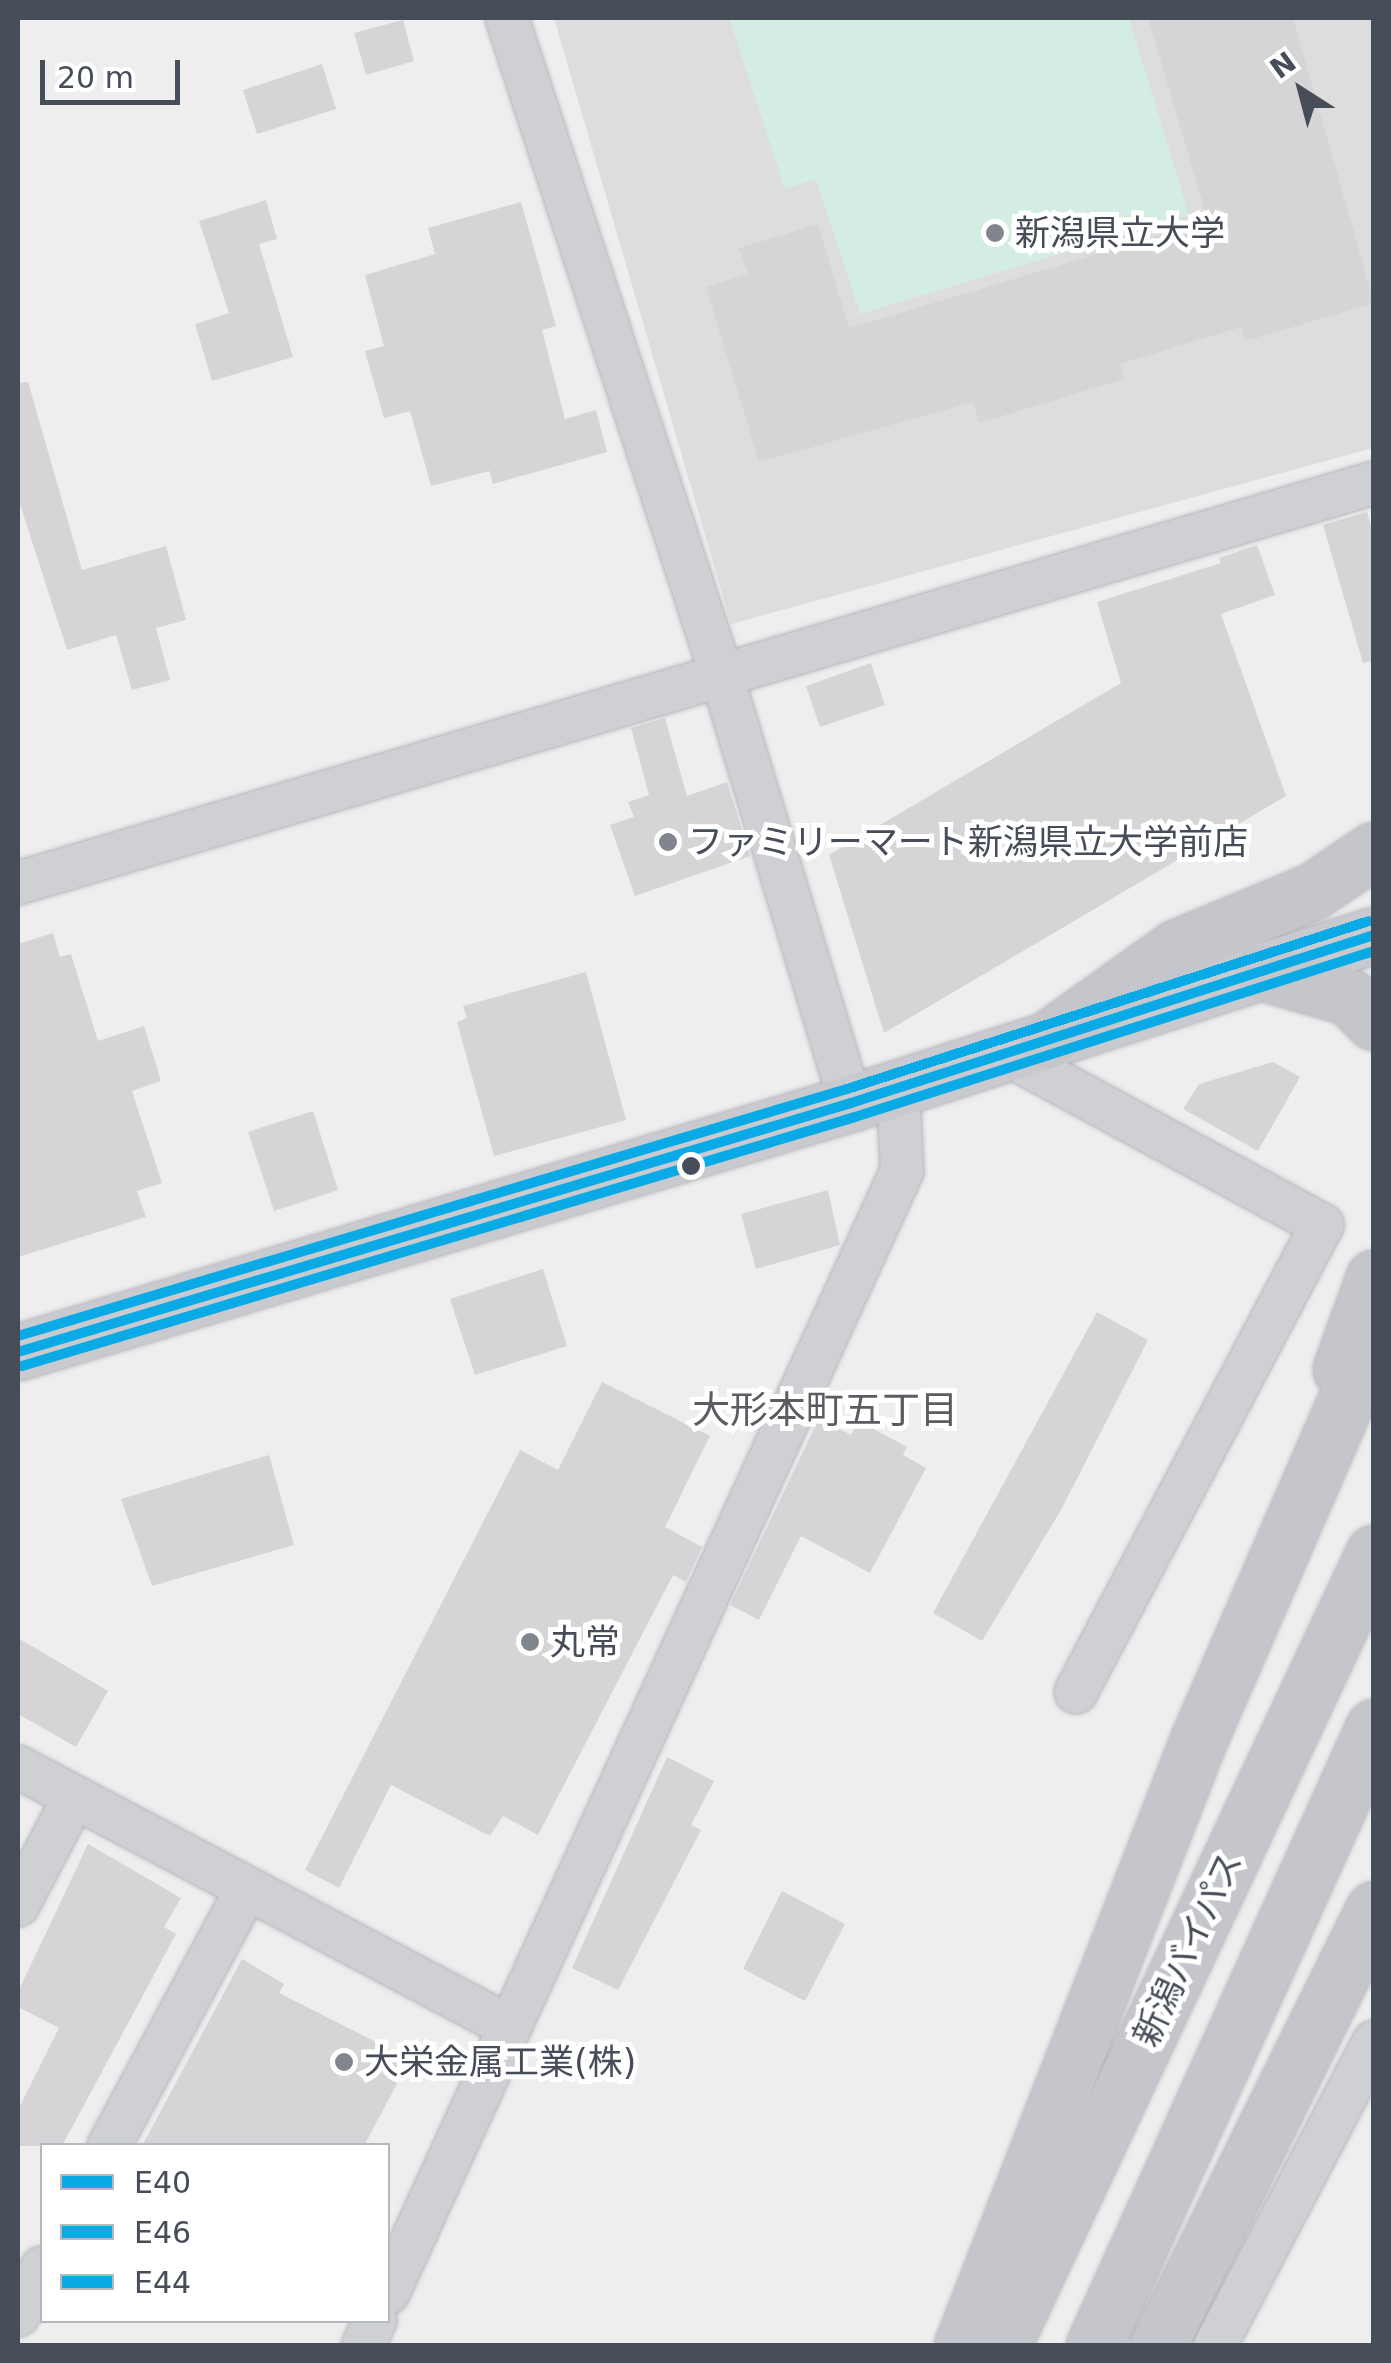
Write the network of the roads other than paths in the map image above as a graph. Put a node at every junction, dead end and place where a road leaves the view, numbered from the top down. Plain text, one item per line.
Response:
1 (507, 18) edge
2 (1374, 483) edge
3 (721, 673) junction
4 (1374, 850) edge
5 (18, 883) edge
6 (1374, 936) edge
7 (1262, 972) junction
8 (1374, 1022) edge
9 (1026, 1046) junction
10 (874, 1095) junction
11 (1374, 1278) edge
12 (1374, 1336) edge
13 (18, 1352) edge
14 (1374, 1552) edge
15 (1242, 1640) junction
16 (1076, 1692) dead end
17 (1374, 1728) edge
18 (18, 1767) edge
19 (74, 1798) junction
20 (246, 1890) junction
21 (18, 1905) edge
22 (1374, 1909) edge
23 (510, 2028) junction
24 (1374, 2042) edge
25 (110, 2143) edge
26 (40, 2272) edge
27 (390, 2288) edge
28 (18, 2315) edge
29 (962, 2346) edge
30 (1002, 2346) edge
31 (1094, 2346) edge
32 (1158, 2346) edge
33 (1215, 2346) edge

1 - 3 street
2 - 3 street
3 - 5 street
3 - 10 street
4 - 9 highway
6 - 7 main road
7 - 8 highway
7 - 9 main road
9 - 10 main road
9 - 16 street
10 - 13 main road
10 - 23 street
11 - 15 highway
12 - 15 highway
14 - 30 highway, 新潟バイパス
15 - 29 highway
17 - 31 highway
18 - 19 street
19 - 20 street
19 - 21 street
20 - 23 street
20 - 25 street
22 - 32 highway
23 - 27 street
24 - 33 street
26 - 28 street

